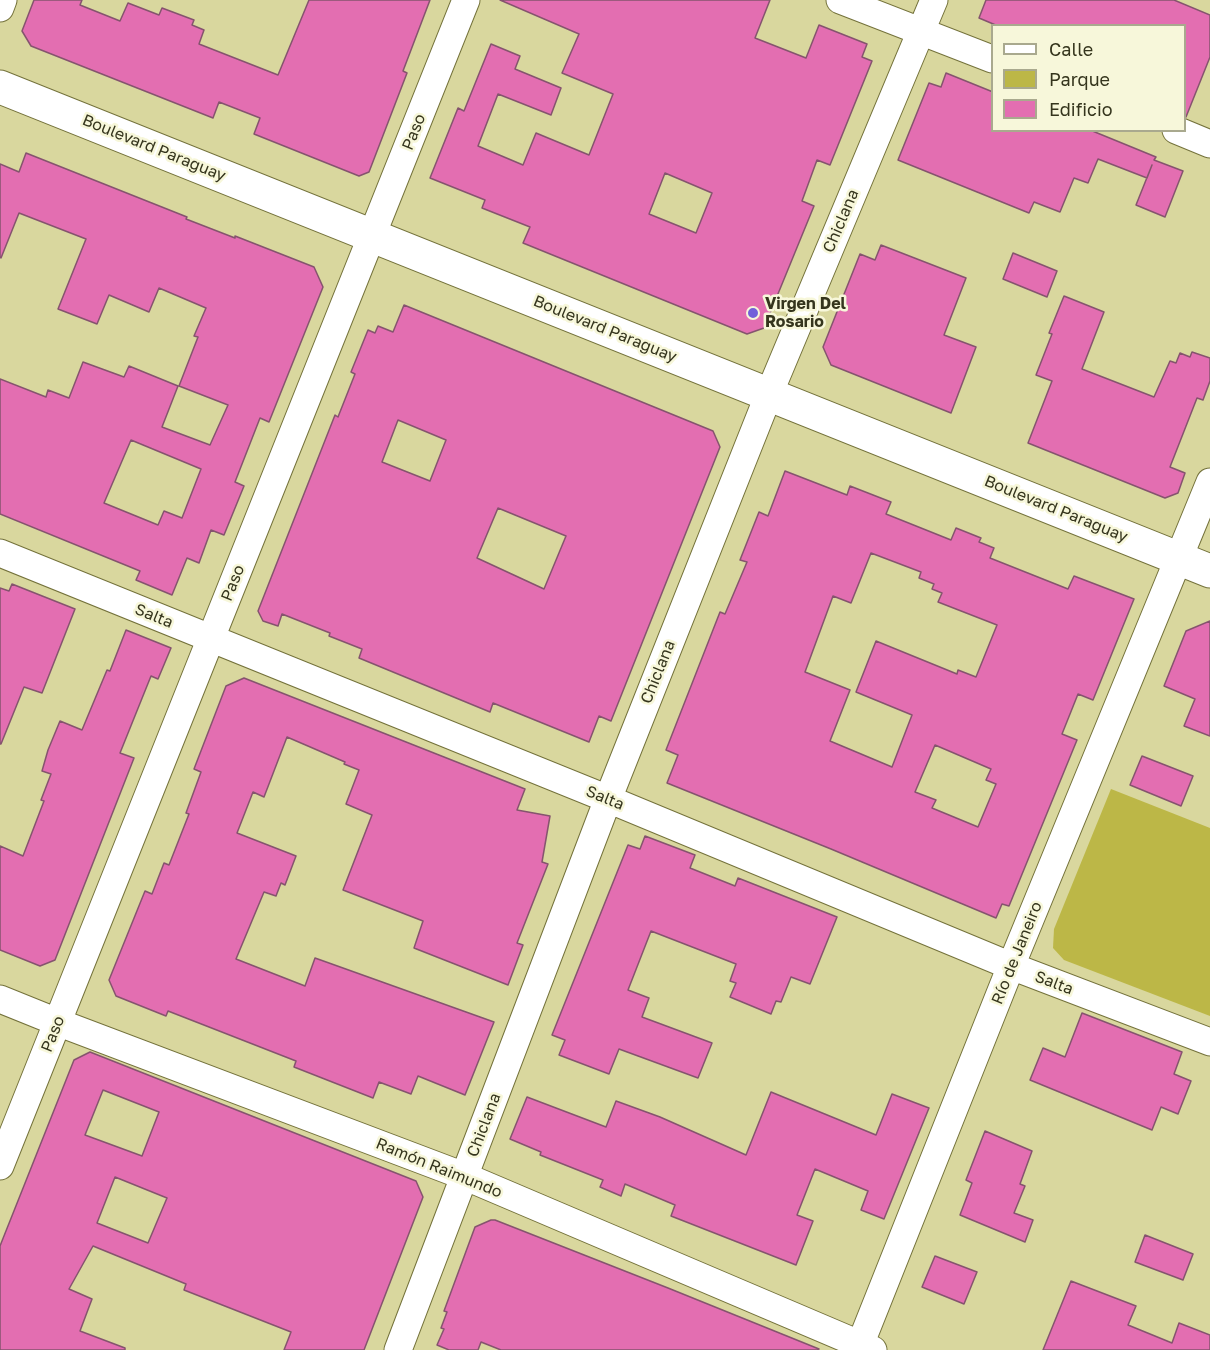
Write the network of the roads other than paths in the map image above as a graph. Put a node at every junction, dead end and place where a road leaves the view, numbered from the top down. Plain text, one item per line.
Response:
1 (3, 0) edge
2 (466, 0) edge
3 (840, 0) edge
4 (934, 0) edge
5 (0, 8) edge
6 (921, 31) junction
7 (991, 58) edge
8 (0, 87) edge
9 (1181, 132) edge
10 (1210, 144) edge
11 (372, 236) junction
12 (769, 394) junction
13 (1210, 482) edge
14 (0, 553) edge
15 (1179, 558) junction
16 (1210, 571) edge
17 (210, 639) junction
18 (608, 799) junction
19 (1011, 966) junction
20 (0, 999) edge
21 (57, 1022) junction
22 (1210, 1041) edge
23 (0, 1166) edge
24 (464, 1176) junction
25 (863, 1348) edge
26 (398, 1350) edge

1 - 5 street
2 - 11 street, Paso
3 - 6 street
4 - 6 street, Chiclana
6 - 7 street
6 - 12 street, Chiclana
8 - 11 main road, Boulevard Paraguay
9 - 10 street
11 - 12 main road, Boulevard Paraguay
11 - 17 street, Paso
12 - 15 main road, Boulevard Paraguay
12 - 18 street, Chiclana
13 - 15 street, Río de Janeiro
14 - 17 street, Salta
15 - 16 main road, Boulevard Paraguay
15 - 19 street, Río de Janeiro
17 - 18 street, Salta
17 - 21 street, Paso
18 - 19 street, Salta
18 - 24 street, Chiclana
19 - 22 street, Salta
19 - 25 street, Río de Janeiro
20 - 21 street, Ramón Raimundo
21 - 23 street, Paso
21 - 24 street, Ramón Raimundo
24 - 25 street, Ramón Raimundo
24 - 26 street, Chiclana

